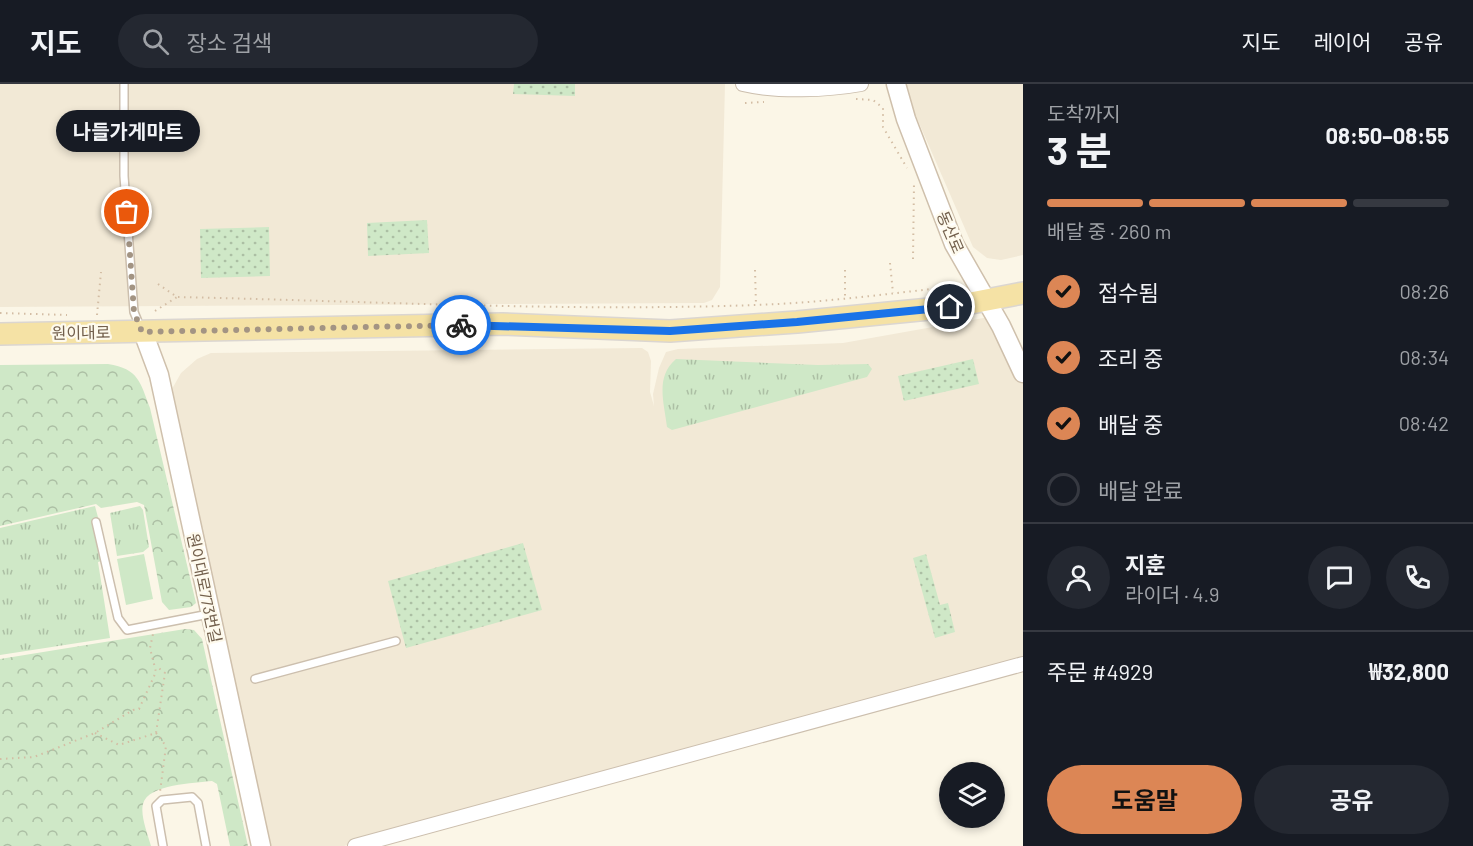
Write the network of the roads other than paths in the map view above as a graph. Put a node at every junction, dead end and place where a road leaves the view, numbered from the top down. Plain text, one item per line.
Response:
1 (124, 84) edge
2 (743, 84) edge
3 (861, 84) edge
4 (896, 84) edge
5 (1023, 294) edge
6 (987, 301) junction
7 (142, 332) junction
8 (0, 334) edge
9 (1023, 373) edge
10 (96, 522) dead end
11 (211, 614) junction
12 (396, 641) dead end
13 (1023, 664) edge
14 (255, 679) dead end
15 (164, 846) edge
16 (206, 846) edge
17 (261, 846) edge
18 (355, 846) edge

1 - 7 lane
2 - 3 street
4 - 6 street, 동산로
5 - 6 main road, 원이대로
6 - 7 main road, 원이대로
6 - 9 street, 동산로
7 - 8 main road, 원이대로
7 - 11 street, 원이대로773번길
10 - 11 lane
11 - 17 street, 원이대로773번길
12 - 14 lane
13 - 18 street
15 - 16 lane

